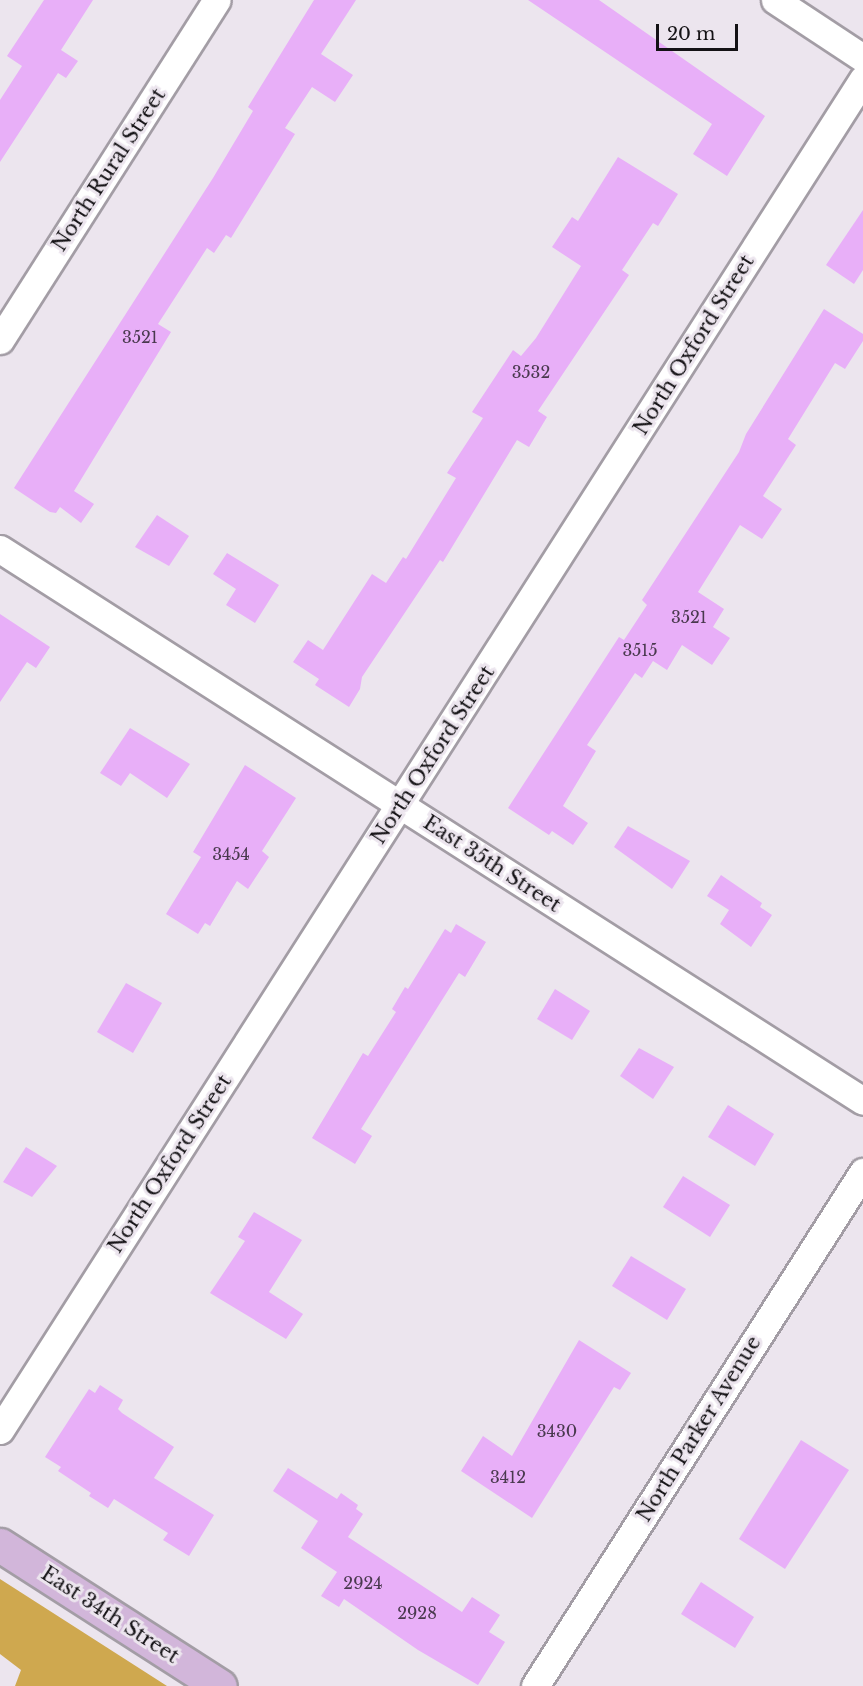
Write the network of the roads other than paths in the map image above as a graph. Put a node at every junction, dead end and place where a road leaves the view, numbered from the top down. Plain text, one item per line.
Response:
1 (217, 0) edge
2 (775, 0) edge
3 (863, 58) edge
4 (863, 79) edge
5 (0, 340) edge
6 (0, 549) edge
7 (401, 806) junction
8 (863, 1101) edge
9 (863, 1172) edge
10 (0, 1430) edge
11 (0, 1545) edge
12 (220, 1686) edge
13 (535, 1686) edge

1 - 5 street, North Rural Street
2 - 3 street
4 - 7 street, North Oxford Street
6 - 7 street, East 35th Street
7 - 8 street, East 35th Street
7 - 10 street, North Oxford Street
9 - 13 street, North Parker Avenue
11 - 12 main road, East 34th Street

